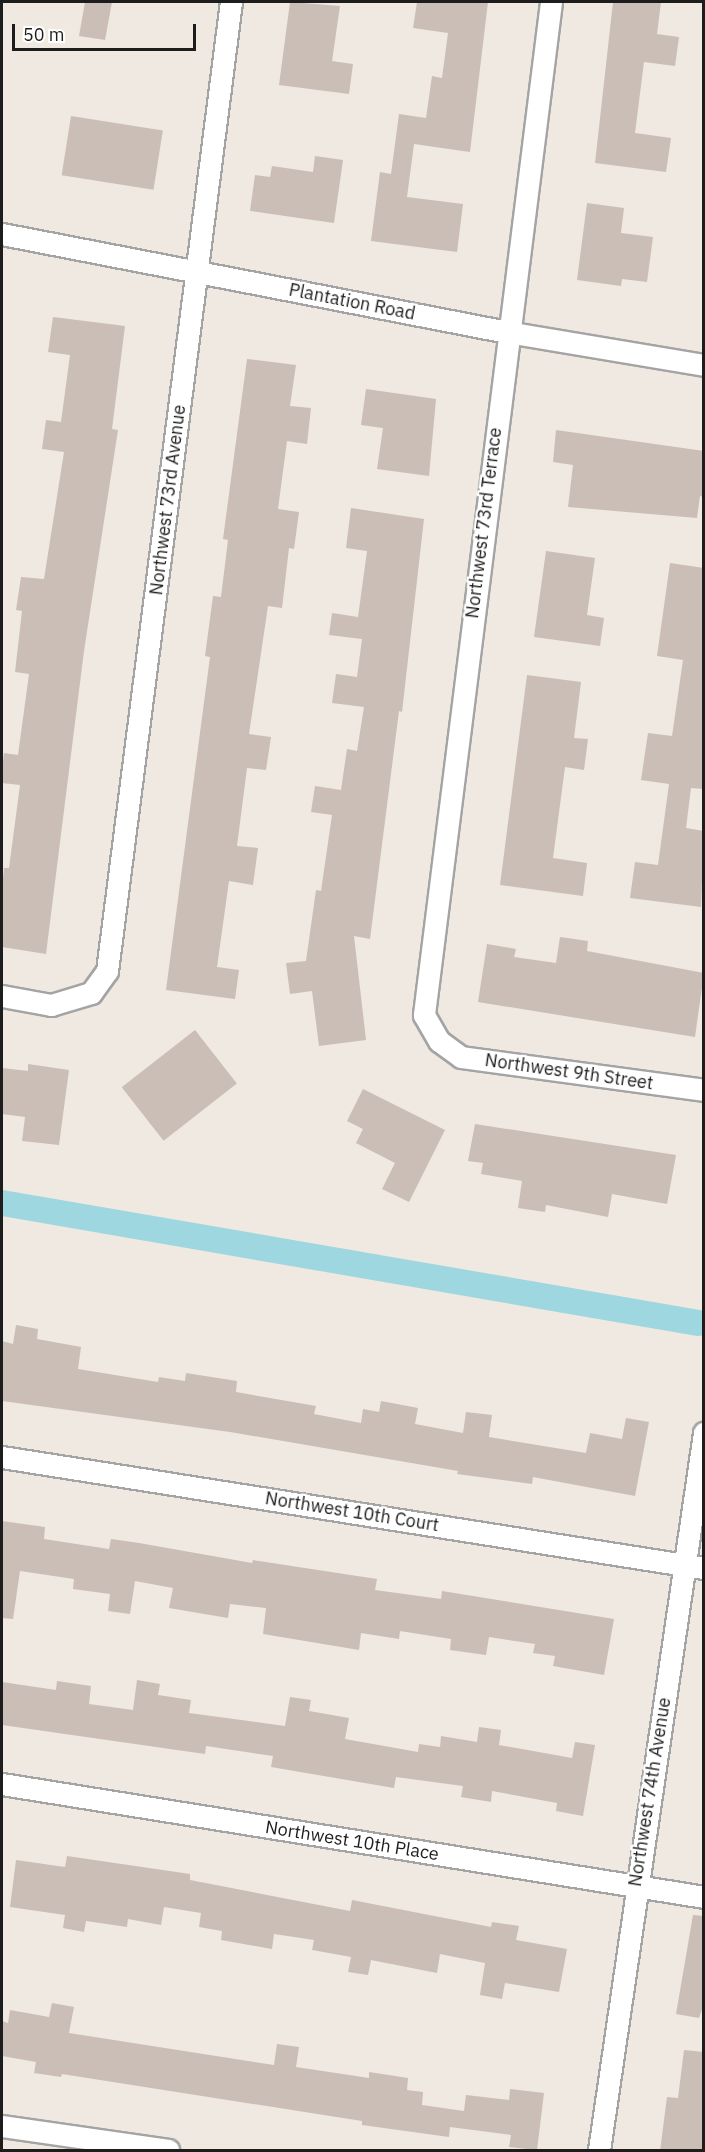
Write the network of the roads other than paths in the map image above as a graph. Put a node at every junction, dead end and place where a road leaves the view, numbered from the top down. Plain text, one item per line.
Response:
1 (231, 2) edge
2 (551, 2) edge
3 (2, 234) edge
4 (198, 273) junction
5 (507, 332) junction
6 (704, 365) edge
7 (2, 996) edge
8 (439, 1041) joint
9 (704, 1090) edge
10 (704, 1433) edge
11 (2, 1456) edge
12 (694, 1566) edge
13 (2, 1784) edge
14 (634, 1887) junction
15 (704, 1897) edge
16 (2, 2126) edge
17 (168, 2151) edge
18 (599, 2151) edge

1 - 4 street, Northwest 73rd Avenue
2 - 5 street, Northwest 73rd Terrace
3 - 4 street, Plantation Road
4 - 5 street, Plantation Road
4 - 7 street, Northwest 73rd Avenue
5 - 6 street, Plantation Road
5 - 8 street, Northwest 73rd Terrace
8 - 9 street, Northwest 9th Street
10 - 12 street, Northwest 74th Avenue
11 - 12 street, Northwest 10th Court
12 - 14 street, Northwest 74th Avenue
13 - 14 street, Northwest 10th Place
14 - 15 street, Northwest 10th Place
14 - 18 street, Northwest 74th Avenue
16 - 17 street

